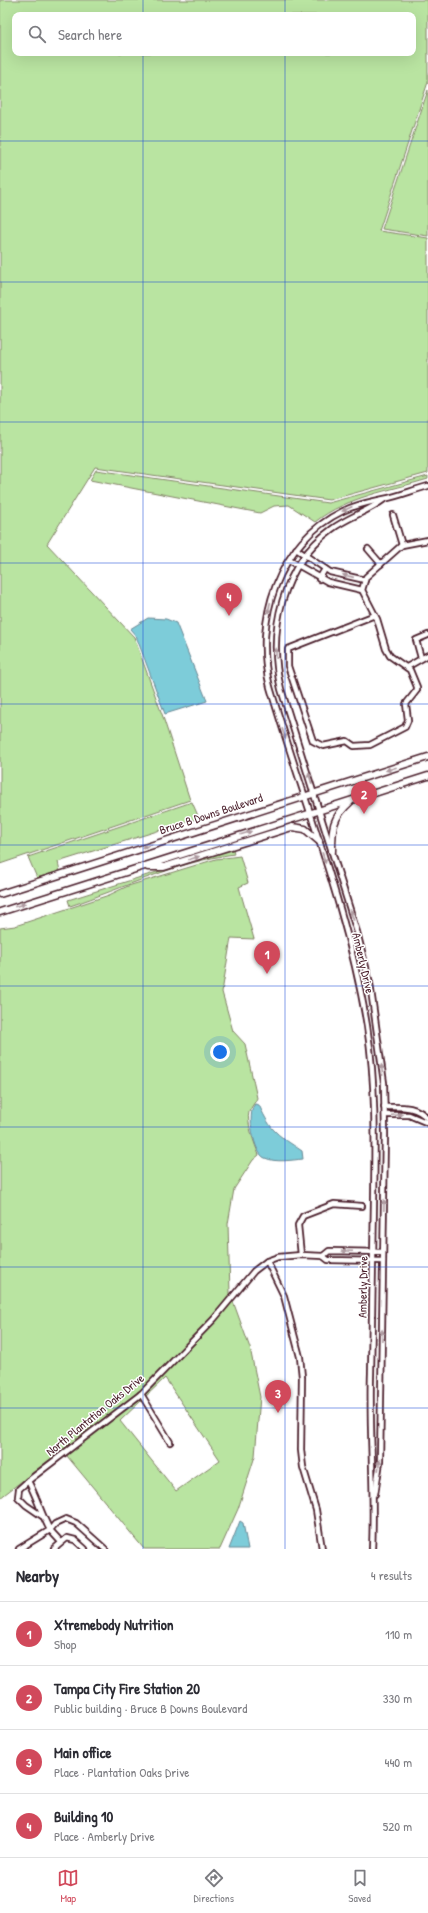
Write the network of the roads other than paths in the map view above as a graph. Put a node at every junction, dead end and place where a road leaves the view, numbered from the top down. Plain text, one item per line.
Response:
1 (428, 486) edge
2 (384, 499) junction
3 (393, 516) dead end
4 (428, 540) edge
5 (402, 546) junction
6 (296, 549) junction
7 (368, 549) dead end
8 (306, 556) junction
9 (289, 560) junction
10 (381, 564) junction
11 (298, 566) junction
12 (325, 569) junction
13 (319, 579) junction
14 (365, 580) junction
15 (362, 590) junction
16 (375, 615) junction
17 (428, 635) edge
18 (428, 655) edge
19 (421, 658) junction
20 (407, 667) junction
21 (428, 757) edge
22 (428, 776) edge
23 (314, 793) junction
24 (304, 796) junction
25 (352, 800) junction
26 (319, 811) junction
27 (310, 813) junction
28 (319, 841) junction
29 (332, 850) junction
30 (142, 867) junction
31 (0, 894) edge
32 (0, 912) edge
33 (410, 1107) junction
34 (384, 1108) junction
35 (375, 1109) junction
36 (385, 1115) junction
37 (409, 1115) junction
38 (428, 1119) edge
39 (428, 1123) edge
40 (362, 1206) dead end
41 (374, 1252) junction
42 (383, 1252) junction
43 (301, 1255) junction
44 (323, 1256) junction
45 (267, 1261) junction
46 (383, 1261) junction
47 (374, 1262) junction
48 (141, 1394) junction
49 (170, 1442) dead end
50 (28, 1481) junction
51 (373, 1504) junction
52 (42, 1516) junction
53 (50, 1530) junction
54 (61, 1542) junction
55 (19, 1549) edge
56 (54, 1549) edge
57 (85, 1549) edge
58 (105, 1549) edge
59 (322, 1549) edge
60 (372, 1549) edge

1 - 2 street, Amberly Drive
2 -> 6 street, Amberly Drive
2 - 8 street, Amberly Drive
3 - 5 street
4 - 5 street
5 - 10 street
6 - 8 street
6 - 9 street, Amberly Drive
7 - 10 street
8 - 11 street, Amberly Drive
8 - 12 street
9 - 11 street
9 -> 24 street, Amberly Drive
10 - 14 street
11 - 13 street
23 -> 11 street, Amberly Drive
12 - 13 street
14 -> 12 street
13 - 15 street
14 - 15 street
15 - 16 street
16 - 20 street
16 - 20 street
17 - 19 street
18 - 19 street
19 - 20 street
21 -> 23 main road, Bruce B Downs Boulevard
22 - 25 main road
23 - 24 main road, Bruce B Downs Boulevard
23 - 26 street, Amberly Drive
24 - 27 street, Amberly Drive
24 -> 31 main road, Bruce B Downs Boulevard
25 - 26 main road
25 - 29 main road
26 - 27 main road
26 - 29 street, Amberly Drive
27 - 28 street, Amberly Drive
30 -> 27 main road
30 -> 28 main road
28 -> 35 street, Amberly Drive
34 -> 29 street, Amberly Drive
32 -> 30 main road
33 - 34 street
33 - 37 street
33 - 38 street
34 - 35 street
34 - 36 street, Amberly Drive
35 - 41 street, Amberly Drive
36 -> 37 street
42 -> 36 street, Amberly Drive
37 - 39 street
40 - 43 street
41 - 42 street
41 -> 44 street
41 - 47 street, Amberly Drive
42 - 46 street, Amberly Drive
43 - 44 street
43 - 45 street
44 - 47 street
45 - 48 street, North Plantation Oaks Drive
45 - 59 street
46 - 47 street
51 -> 46 street, Amberly Drive
47 - 51 street, Amberly Drive
48 - 49 street
48 - 50 street, North Plantation Oaks Drive
50 - 52 street
50 - 52 street
51 - 60 street, Amberly Drive
52 - 53 street
53 - 54 street
53 - 55 street
53 - 58 street
54 - 56 street
54 - 57 street

